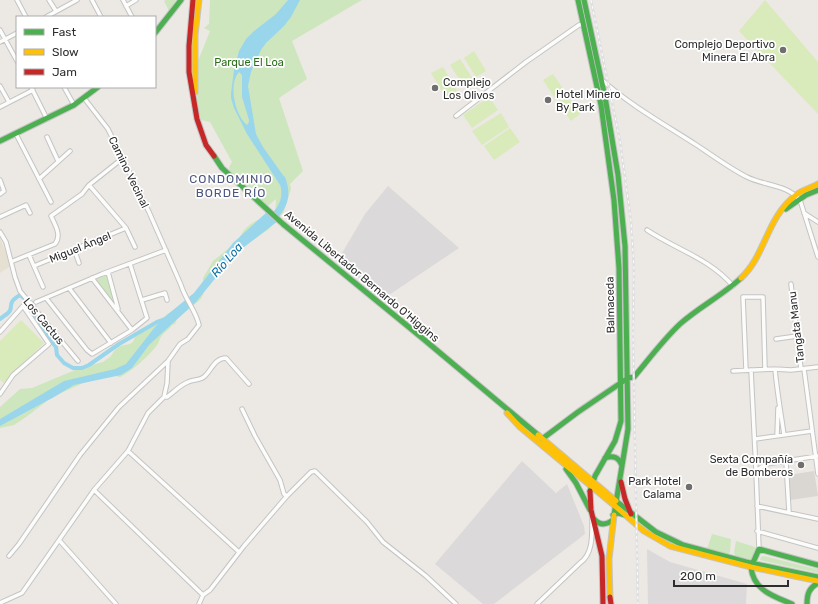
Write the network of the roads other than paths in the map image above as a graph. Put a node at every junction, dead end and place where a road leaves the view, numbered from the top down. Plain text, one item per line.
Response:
1 (17, 0) edge
2 (49, 0) edge
3 (77, 0) edge
4 (92, 0) edge
5 (123, 0) edge
6 (136, 0) edge
7 (181, 0) edge
8 (192, 0) edge
9 (199, 0) edge
10 (578, 0) edge
11 (584, 0) edge
12 (126, 6) junction
13 (56, 12) junction
14 (25, 16) edge
15 (48, 16) edge
16 (100, 16) edge
17 (131, 16) edge
18 (583, 24) junction
19 (0, 30) edge
20 (156, 32) edge
21 (16, 33) edge
22 (5, 39) junction
23 (0, 42) edge
24 (16, 59) edge
25 (598, 80) junction
26 (0, 86) edge
27 (32, 88) edge
28 (65, 88) edge
29 (96, 88) edge
30 (614, 90) junction
31 (606, 97) junction
32 (84, 98) junction
33 (9, 102) junction
34 (74, 105) junction
35 (195, 106) junction
36 (0, 107) edge
37 (456, 116) dead end
38 (47, 119) junction
39 (16, 134) junction
40 (47, 137) dead end
41 (0, 141) edge
42 (70, 151) dead end
43 (123, 158) junction
44 (58, 161) junction
45 (39, 179) junction
46 (0, 180) edge
47 (818, 184) edge
48 (89, 185) junction
49 (818, 190) edge
50 (0, 194) edge
51 (796, 195) junction
52 (800, 200) junction
53 (51, 202) dead end
54 (30, 213) dead end
55 (804, 213) junction
56 (778, 214) junction
57 (0, 217) edge
58 (818, 222) edge
59 (126, 228) junction
60 (647, 230) dead end
61 (0, 232) edge
62 (135, 247) dead end
63 (74, 249) junction
64 (166, 250) junction
65 (28, 255) junction
66 (818, 256) edge
67 (13, 261) dead end
68 (79, 263) dead end
69 (130, 264) junction
70 (34, 266) junction
71 (108, 272) junction
72 (92, 278) junction
73 (791, 284) dead end
74 (732, 286) junction
75 (43, 287) dead end
76 (69, 288) junction
77 (46, 298) junction
78 (142, 300) junction
79 (167, 300) dead end
80 (36, 302) dead end
81 (31, 303) junction
82 (23, 306) junction
83 (119, 312) junction
84 (132, 330) junction
85 (0, 332) edge
86 (797, 336) junction
87 (776, 339) dead end
88 (111, 343) junction
89 (78, 361) dead end
90 (168, 361) junction
91 (818, 367) edge
92 (765, 369) junction
93 (775, 369) junction
94 (802, 369) junction
95 (746, 370) junction
96 (751, 370) junction
97 (733, 371) dead end
98 (628, 378) junction
99 (621, 383) junction
100 (249, 384) dead end
101 (0, 394) edge
102 (490, 396) junction
103 (164, 397) junction
104 (778, 407) junction
105 (242, 410) dead end
106 (812, 431) junction
107 (784, 435) junction
108 (777, 436) junction
109 (542, 439) junction
110 (755, 439) junction
111 (128, 451) junction
112 (817, 456) edge
113 (555, 457) junction
114 (605, 458) junction
115 (786, 461) junction
116 (622, 466) junction
117 (756, 471) junction
118 (596, 472) junction
119 (818, 474) edge
120 (586, 476) junction
121 (620, 477) junction
122 (592, 484) junction
123 (94, 490) junction
124 (287, 496) junction
125 (615, 503) junction
126 (757, 506) junction
127 (789, 512) junction
128 (631, 514) junction
129 (592, 515) junction
130 (625, 515) junction
131 (613, 518) junction
132 (818, 519) edge
133 (757, 532) junction
134 (59, 540) junction
135 (818, 548) edge
136 (758, 549) junction
137 (239, 552) junction
138 (9, 556) dead end
139 (752, 565) junction
140 (818, 565) edge
141 (818, 577) edge
142 (818, 582) edge
143 (203, 595) junction
144 (0, 603) edge
145 (116, 604) edge
146 (199, 604) edge
147 (456, 604) edge
148 (537, 604) edge
149 (603, 604) edge
150 (610, 604) edge
151 (785, 604) edge
152 (792, 604) edge
153 (807, 604) edge

1 - 14 street
2 - 13 street
3 - 13 street
4 - 16 street
5 - 12 street
6 - 12 street
7 - 20 main road
8 - 35 main road, Avenida Libertador Bernardo O'Higgins
9 - 35 main road, Avenida Libertador Bernardo O'Higgins
10 - 18 main road, Balmaceda
11 - 25 main road, Balmaceda
12 - 17 street
13 - 15 street
18 - 25 main road, Balmaceda
18 - 37 street
19 - 22 street
21 - 22 street
22 - 23 street
22 - 24 street
25 - 30 street
25 - 31 main road, Balmaceda
25 - 99 main road, Balmaceda
26 - 33 street
27 - 33 street
27 - 38 street
28 - 34 street
29 - 32 main road
30 - 31 street
30 - 51 street
31 - 98 main road, Balmaceda
32 - 34 main road
32 - 43 street, Camino Vecinal
33 - 36 street
34 - 38 main road
35 - 102 main road, Avenida Libertador Bernardo O'Higgins
38 - 39 main road
39 - 41 main road
39 - 45 street
40 - 44 street
42 - 44 street
43 - 48 street
43 - 64 street, Camino Vecinal
44 - 45 street
45 - 53 street
46 - 50 street
47 - 51 main road
48 - 59 street
48 - 65 street
49 - 52 main road
51 - 52 street
51 - 56 main road
52 - 55 street
52 - 56 main road
54 - 57 street
55 - 58 street
55 - 66 street
56 - 74 main road
59 - 62 street
59 - 63 street, Miguel Ángel
60 - 74 street
61 - 81 street, Los Cactus
63 - 68 street
63 - 70 street, Miguel Ángel
64 - 69 street
64 - 90 street, Camino Vecinal
65 - 67 street
65 - 70 street
69 - 71 street
69 - 78 street
70 - 75 street
71 - 72 street
71 - 83 street
72 - 76 street
72 - 83 street
73 - 86 street, Tangata Manu
74 - 98 main road
76 - 77 street
76 - 88 street
77 - 80 street
77 - 88 street
78 - 79 street
78 - 84 street
81 - 82 street
81 - 89 street, Los Cactus
82 - 85 street
82 - 101 street
83 - 84 street
84 - 88 street
86 - 87 street
86 - 94 street, Tangata Manu
90 - 103 street
90 - 138 street
91 - 94 street
92 - 93 street
92 - 95 street
92 - 96 street
93 - 94 street
93 - 104 street
94 - 106 street, Tangata Manu
95 - 96 street
95 - 97 street
96 - 110 street
98 - 99 main road
98 - 116 main road, Balmaceda
99 - 109 main road
99 - 114 main road, Balmaceda
100 - 103 street
102 - 109 main road, Avenida Libertador Bernardo O'Higgins
102 - 113 main road, Avenida Libertador Bernardo O'Higgins
103 - 111 street
104 - 107 street
104 - 108 street
105 - 124 street
106 - 107 street
106 - 112 street, Tangata Manu
107 - 108 street
108 - 110 street
109 - 120 main road, Avenida Libertador Bernardo O'Higgins
110 - 117 street
111 - 123 street
111 - 137 street
112 - 115 street
112 - 119 street, Tangata Manu
113 - 122 main road, Avenida Libertador Bernardo O'Higgins
113 - 129 main road
114 - 116 main road
114 - 118 main road, Balmaceda
115 - 117 street
115 - 127 street
116 - 121 main road, Balmaceda
117 - 126 street
118 - 120 main road
118 - 122 main road, Balmaceda
120 - 122 main road, Avenida Libertador Bernardo O'Higgins
121 - 125 main road, Balmaceda
121 - 128 main road
122 - 125 main road, Avenida Libertador Bernardo O'Higgins
122 - 129 main road, Balmaceda
123 - 134 street
123 - 143 street
124 - 137 street
124 - 147 street
125 - 128 main road
125 - 130 main road
125 - 131 main road, Balmaceda
126 - 127 street
126 - 133 street
127 - 132 street
128 - 139 main road
129 - 131 main road
129 - 148 street
129 - 149 main road, Balmaceda
130 - 131 main road
130 - 139 main road
131 - 150 main road, Balmaceda
133 - 135 street
133 - 136 street
134 - 144 street
134 - 145 street
136 - 139 main road
136 - 140 main road
137 - 143 street
139 - 141 main road
139 - 142 main road
139 - 151 main road
139 - 152 main road
142 - 153 main road
143 - 146 street

